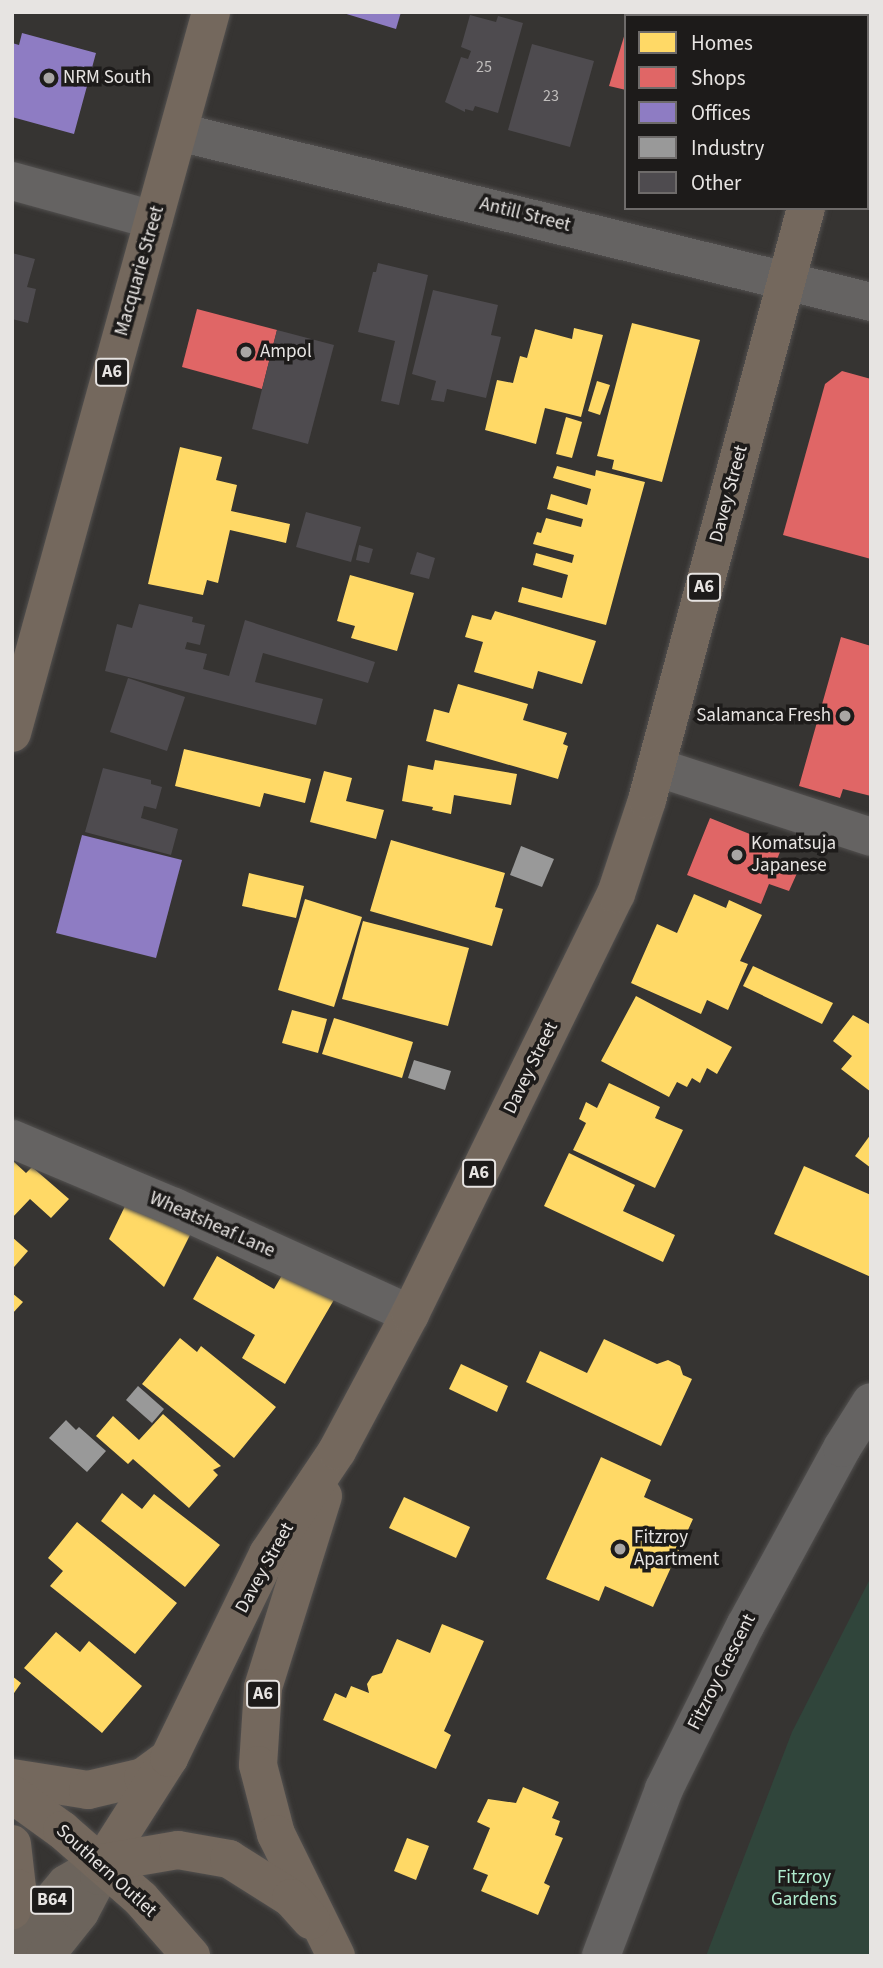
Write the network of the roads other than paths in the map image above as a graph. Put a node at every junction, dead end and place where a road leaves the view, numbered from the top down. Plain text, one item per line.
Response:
1 (211, 12) edge
2 (179, 132) junction
3 (12, 181) edge
4 (805, 210) edge
5 (153, 220) junction
6 (786, 279) junction
7 (871, 302) edge
8 (12, 733) edge
9 (656, 767) junction
10 (871, 837) edge
11 (12, 1139) edge
12 (410, 1314) junction
13 (871, 1402) edge
14 (337, 1451) junction
15 (169, 1758) junction
16 (12, 1778) edge
17 (12, 1794) edge
18 (12, 1844) edge
19 (102, 1863) junction
20 (12, 1910) edge
21 (331, 1946) edge
22 (12, 1948) edge
23 (45, 1956) edge
24 (191, 1956) edge
25 (601, 1956) edge

1 - 2 highway, Macquarie Street / A6
2 - 5 highway, Macquarie Street / A6
2 - 6 street, Antill Street
3 - 5 street
4 - 6 highway, Davey Street / A6
5 - 8 highway, Macquarie Street / A6
6 - 7 street, Antill Street
6 - 9 highway, Davey Street / A6
9 - 10 street
9 - 12 highway, Davey Street / A6
11 - 12 street, Wheatsheaf Lane
12 - 14 highway, Davey Street / A6
13 - 25 street, Fitzroy Crescent
14 - 15 highway, Davey Street / A6
14 - 21 highway, A6
15 - 16 highway
15 - 19 highway, Davey Street / A6
17 - 19 highway, Southern Outlet
18 - 20 highway
19 - 21 highway
19 - 22 main road, Davey Street / B64
19 - 23 main road, Davey Street / B64
19 - 24 highway, Southern Outlet

